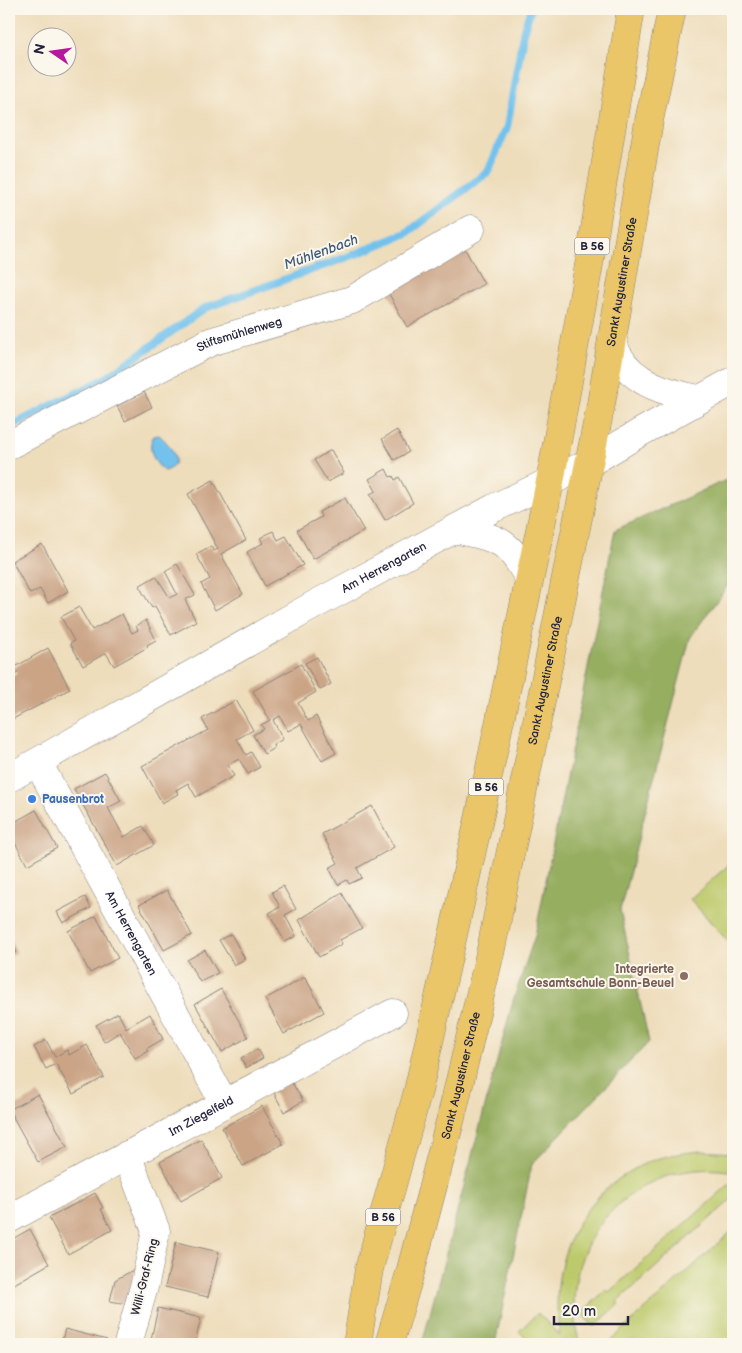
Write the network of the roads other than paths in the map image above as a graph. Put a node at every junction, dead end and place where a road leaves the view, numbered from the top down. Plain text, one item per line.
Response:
1 (631, 9) edge
2 (672, 9) edge
3 (471, 229) dead end
4 (612, 337) junction
5 (733, 381) edge
6 (698, 400) junction
7 (9, 445) edge
8 (589, 463) junction
9 (550, 482) junction
10 (455, 529) junction
11 (529, 579) junction
12 (38, 763) junction
13 (9, 778) edge
14 (393, 1013) dead end
15 (224, 1102) junction
16 (127, 1155) junction
17 (9, 1219) edge
18 (128, 1344) edge
19 (357, 1344) edge
20 (389, 1344) edge

1 - 9 main road, B 56
2 - 4 main road, Sankt Augustiner Straße / B 56
3 - 7 street, Stiftsmühlenweg
4 - 6 street
4 - 8 main road, Sankt Augustiner Straße / B 56
5 - 6 street, Am Herrengarten
6 - 8 street, Am Herrengarten
8 - 9 street, Am Herrengarten
8 - 20 main road, Sankt Augustiner Straße / B 56
9 - 10 street, Am Herrengarten
9 - 11 main road, B 56
10 - 11 street
10 - 12 street, Am Herrengarten
11 - 19 main road, B 56
12 - 13 street, Am Herrengarten
12 - 15 street, Am Herrengarten
14 - 15 street, Im Ziegelfeld
15 - 16 street, Im Ziegelfeld
16 - 17 street, Im Ziegelfeld
16 - 18 street, Willi-Graf-Ring

